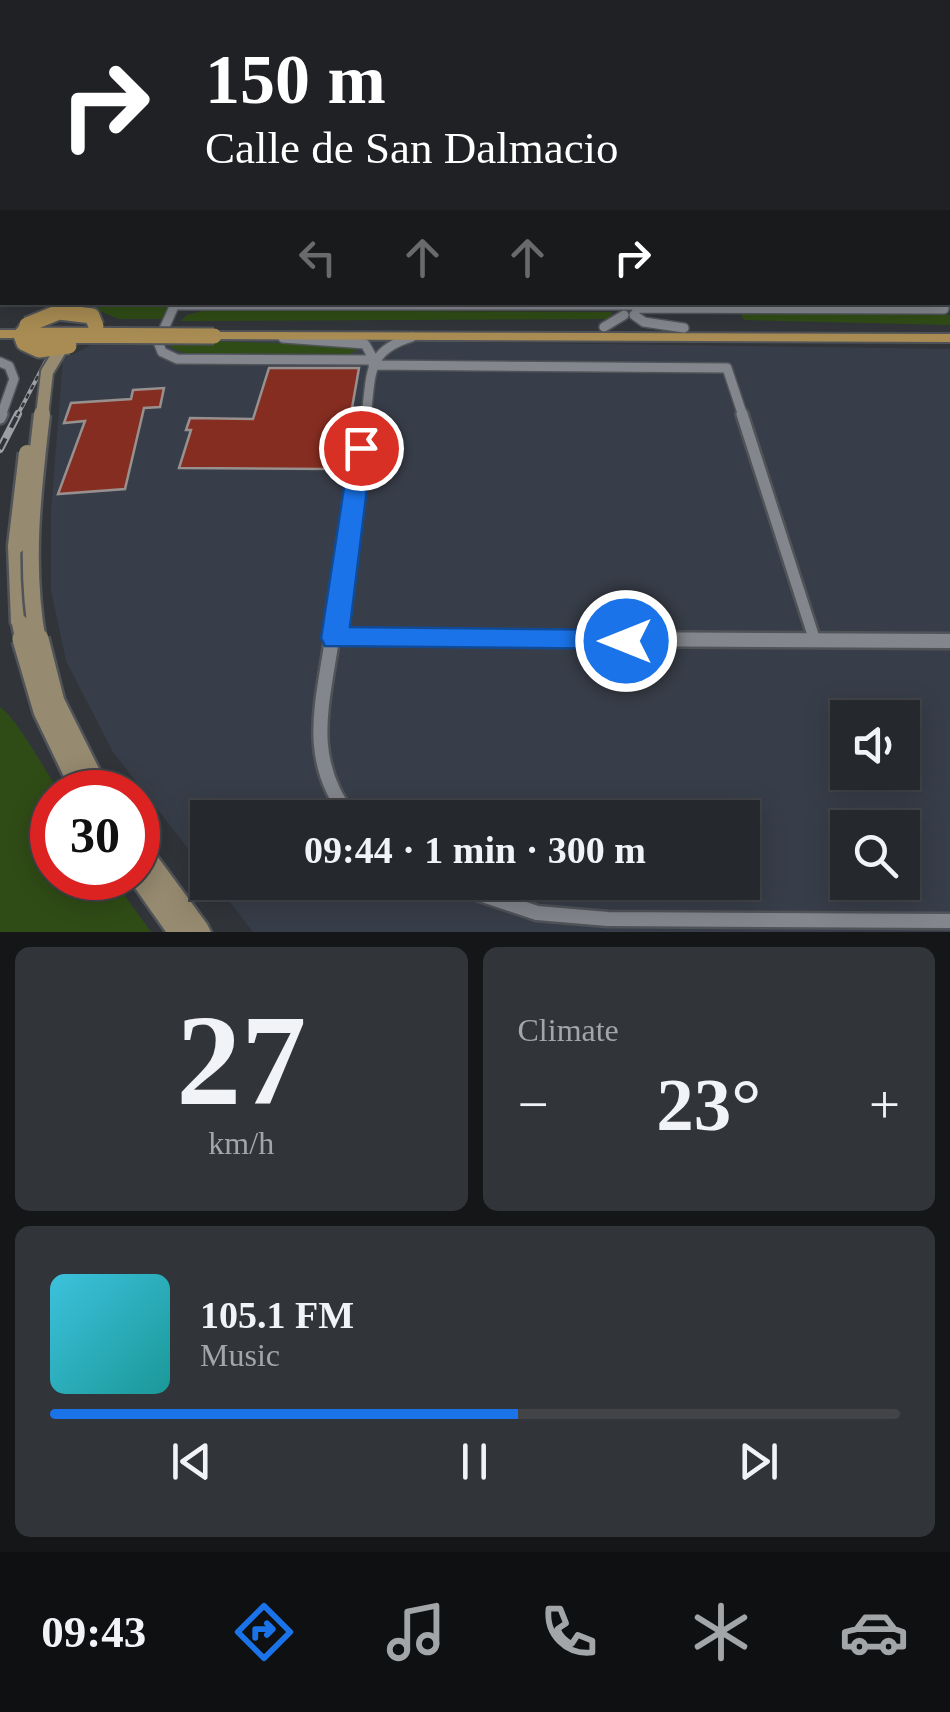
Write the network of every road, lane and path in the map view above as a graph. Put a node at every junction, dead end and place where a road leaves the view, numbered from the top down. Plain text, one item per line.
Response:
1 (685, 0) edge
2 (708, 0) edge
3 (176, 305) edge
4 (400, 305) edge
5 (760, 305) edge
6 (944, 305) edge
7 (67, 307) edge
8 (627, 309) edge
9 (0, 325) edge
10 (604, 328) junction
11 (684, 328) junction
12 (24, 330) junction
13 (93, 330) junction
14 (950, 330) edge
15 (215, 331) junction
16 (0, 334) edge
17 (268, 336) junction
18 (412, 337) junction
19 (950, 338) edge
20 (61, 348) junction
21 (39, 350) junction
22 (723, 354) dead end
23 (0, 362) edge
24 (373, 362) junction
25 (727, 368) junction
26 (0, 418) edge
27 (334, 638) junction
28 (815, 641) junction
29 (950, 641) edge
30 (70, 770) edge
31 (87, 770) edge
32 (336, 800) edge
33 (160, 879) edge
34 (157, 900) edge
35 (496, 900) edge
36 (950, 921) edge
37 (180, 932) edge
38 (199, 932) edge

1 - 2 street
3 - 24 street
4 - 8 street
5 - 6 street
5 - 8 street
7 - 12 main road, bridge
7 - 13 main road, bridge
8 - 10 street
8 - 11 street
9 - 12 main road
10 - 11 main road
10 - 15 main road
11 - 14 main road
12 - 13 main road, bridge
12 - 16 main road
12 - 21 main road, bridge
13 - 15 main road, bridge
13 - 20 main road, bridge
15 - 17 main road
17 - 18 main road
17 - 24 street
18 - 19 main road
18 - 24 street
20 - 21 main road, bridge
20 - 31 street, bridge
21 - 30 street, bridge
22 - 25 street
23 - 26 street
24 - 25 street
24 - 27 street
25 - 28 street
27 - 28 street
27 - 32 street
28 - 29 street
33 - 38 street
34 - 37 street
35 - 36 street

